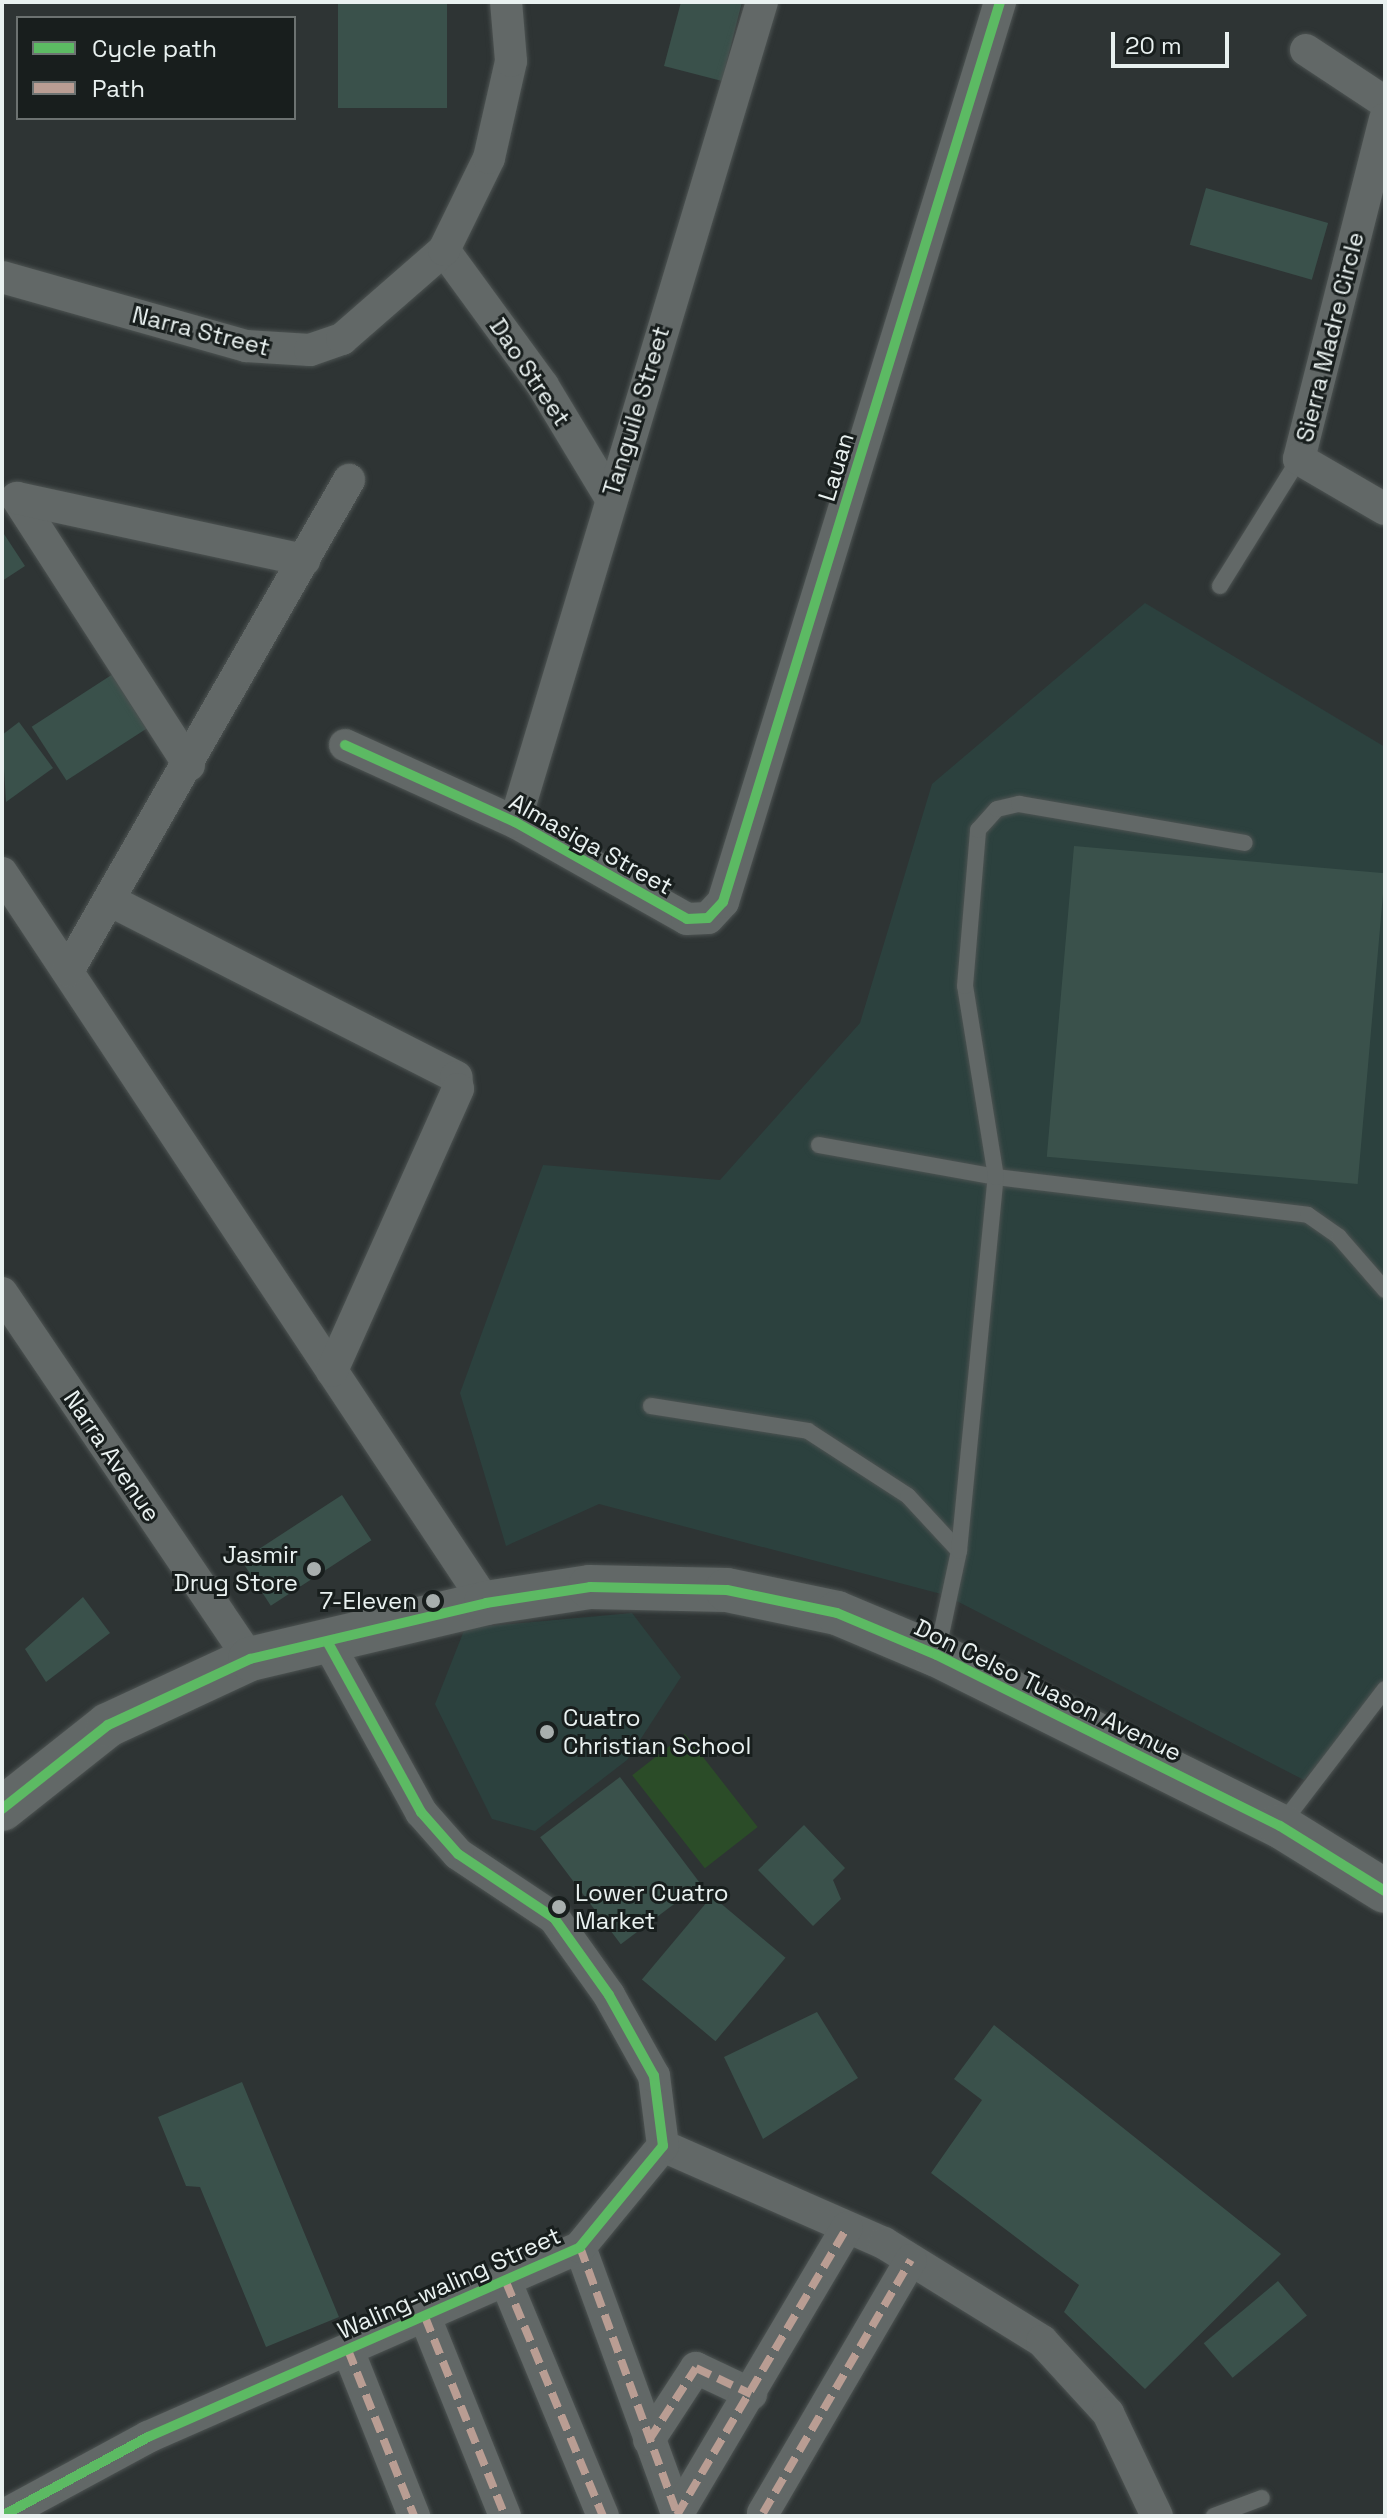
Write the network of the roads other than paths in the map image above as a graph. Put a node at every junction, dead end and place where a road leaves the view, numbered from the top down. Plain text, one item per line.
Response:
1 (506, 2) edge
2 (762, 2) edge
3 (1000, 2) edge
4 (1306, 50) dead end
5 (1385, 102) edge
6 (1385, 119) edge
7 (444, 250) junction
8 (2, 277) edge
9 (1299, 459) junction
10 (349, 480) dead end
11 (610, 497) junction
12 (10, 498) edge
13 (1385, 509) edge
14 (304, 560) junction
15 (1220, 586) dead end
16 (345, 745) dead end
17 (189, 765) junction
18 (515, 822) junction
19 (1245, 843) dead end
20 (2, 873) edge
21 (109, 900) junction
22 (687, 919) joint
23 (68, 971) junction
24 (819, 1145) dead end
25 (996, 1177) junction
26 (1385, 1290) edge
27 (2, 1293) edge
28 (332, 1371) junction
29 (651, 1406) dead end
30 (959, 1551) junction
31 (486, 1603) junction
32 (328, 1643) junction
33 (937, 1655) junction
34 (250, 1659) junction
35 (1385, 1689) edge
36 (2, 1809) edge
37 (1280, 1826) junction
38 (1385, 1891) edge
39 (663, 2146) junction
40 (847, 2227) junction
41 (580, 2247) junction
42 (911, 2260) junction
43 (506, 2282) junction
44 (425, 2317) junction
45 (348, 2350) junction
46 (751, 2394) junction
47 (649, 2440) junction
48 (1262, 2498) dead end
49 (763, 2513) dead end
50 (677, 2515) edge
51 (2, 2516) edge
52 (414, 2516) edge
53 (505, 2516) edge
54 (603, 2516) edge
55 (1157, 2516) edge
56 (1214, 2516) edge

1 - 7 street, Narra Street
2 - 11 street, Tanguile Street
3 - 22 street, Lauan
4 - 5 street
6 - 9 street, Sierra Madre Circle
7 - 8 street, Narra Street
7 - 11 street, Dao Street
9 - 13 street, Sierra Madre Circle
9 - 15 lane
10 - 14 street
11 - 18 street, Tanguile Street
12 - 14 street
12 - 17 street
14 - 17 street
16 - 18 street, Almasiga Street
17 - 21 street
18 - 22 street, Almasiga Street
19 - 25 lane
20 - 23 street
21 - 23 street
21 - 28 street
23 - 28 street
24 - 25 lane
25 - 26 lane
25 - 30 lane
27 - 34 street, Narra Avenue
28 - 31 street
29 - 30 lane
30 - 33 lane
31 - 32 street, Don Celso Tuason Avenue
31 - 33 street, Don Celso Tuason Avenue
32 - 34 street, Don Celso Tuason Avenue
32 - 39 street
33 - 37 street, Don Celso Tuason Avenue
34 - 36 street, Don Celso Tuason Avenue
35 - 37 lane
37 - 38 street, Don Celso Tuason Avenue
39 - 40 street
39 - 41 street, Waling-waling Street
40 - 42 street
40 - 46 street
41 - 43 street, Waling-waling Street
41 - 47 street
42 - 49 street
42 - 55 street
43 - 44 street, Waling-waling Street
43 - 54 street
44 - 45 street, Waling-waling Street
44 - 53 street
45 - 51 street, Waling-waling Street
45 - 52 street
46 - 47 street
46 - 50 street
47 - 50 street
48 - 56 lane

